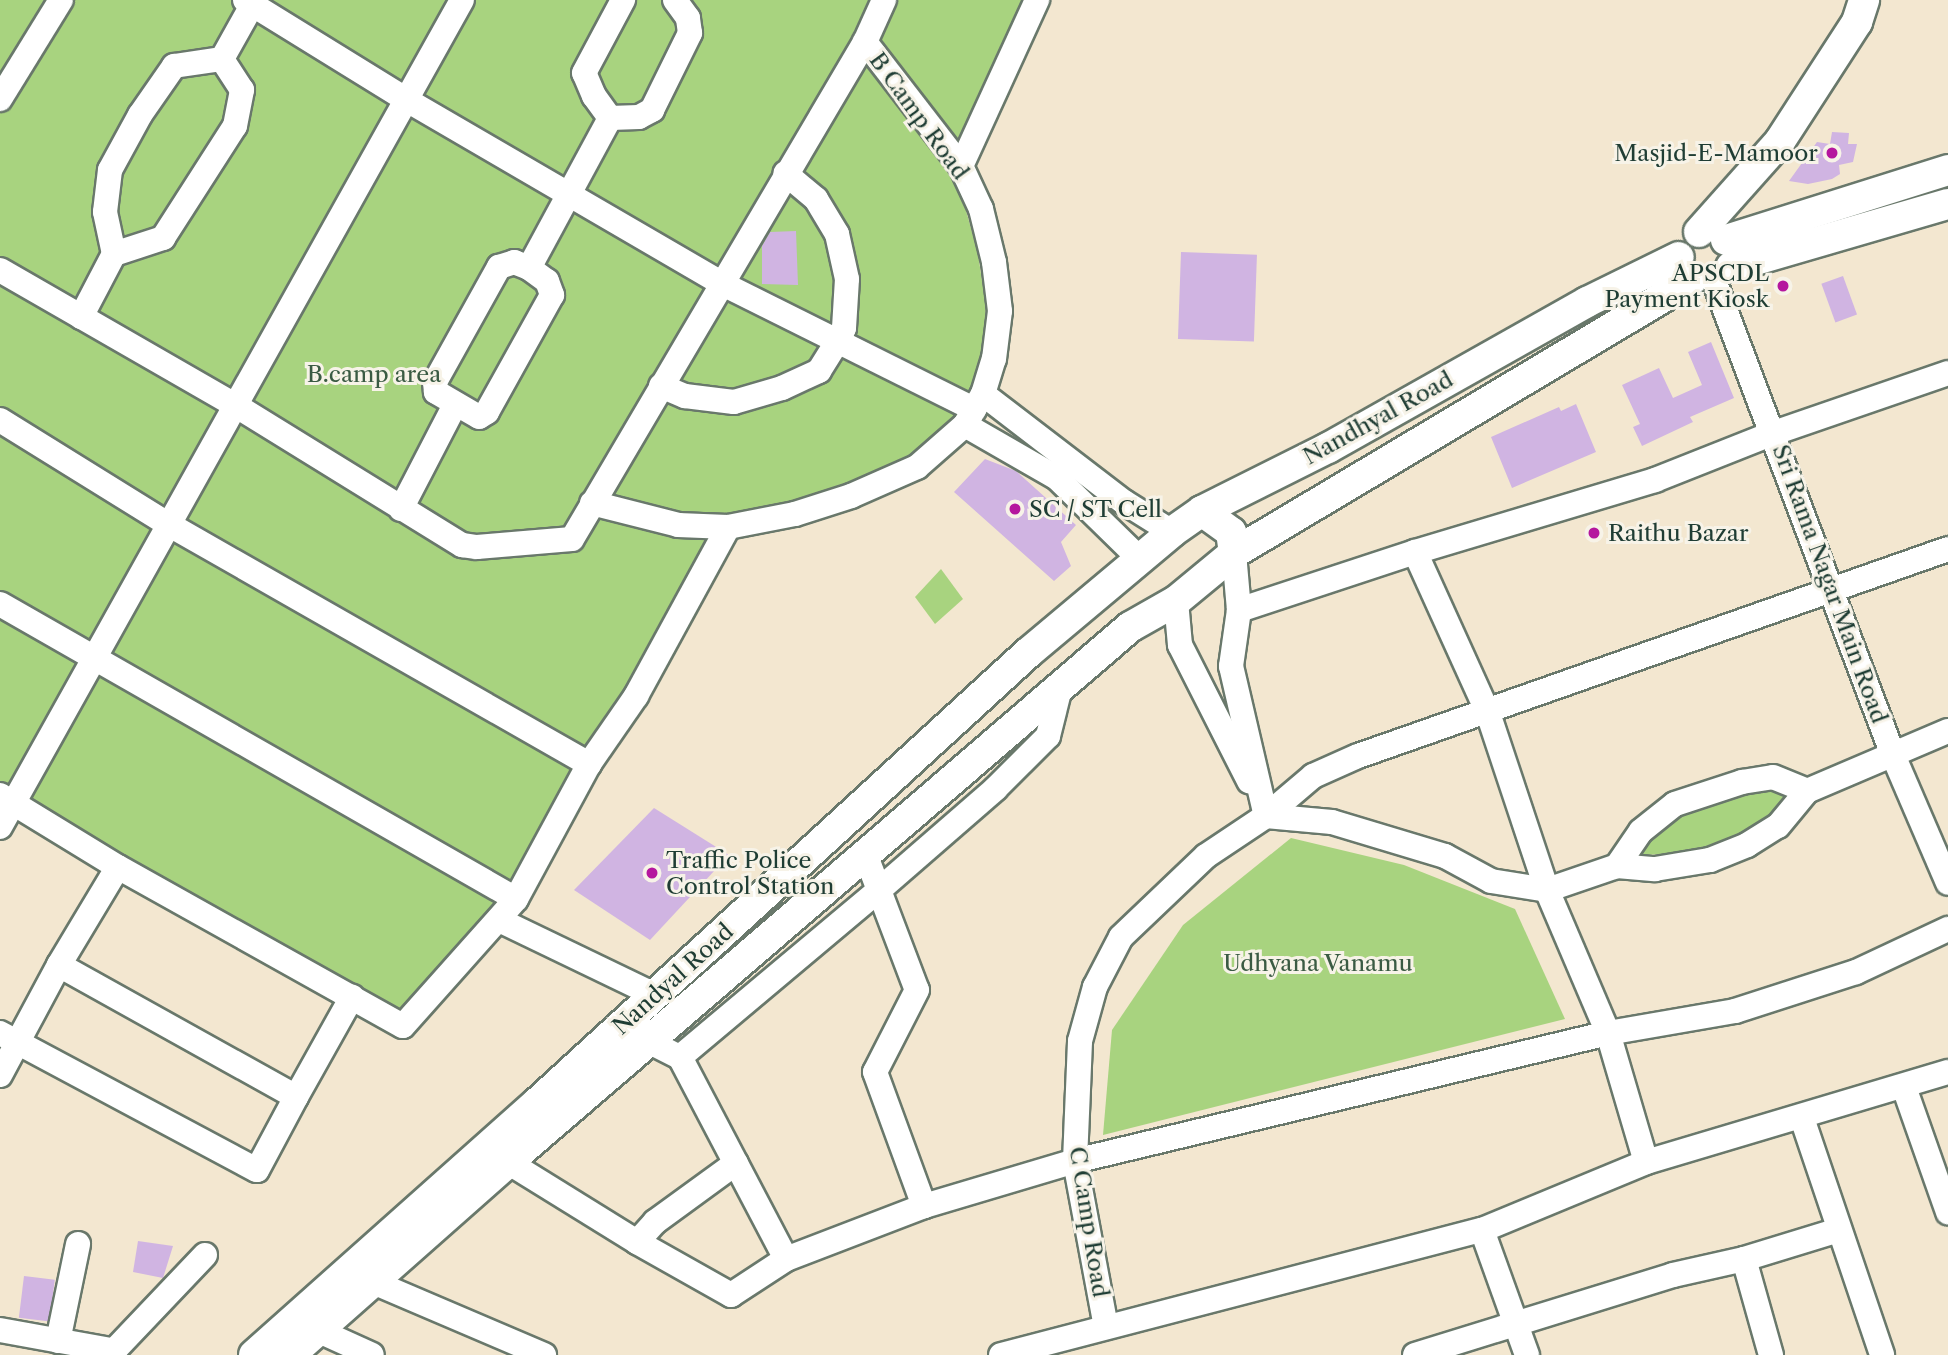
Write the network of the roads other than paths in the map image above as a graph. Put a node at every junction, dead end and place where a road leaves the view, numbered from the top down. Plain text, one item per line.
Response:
1 (61, 0) edge
2 (462, 0) edge
3 (623, 0) edge
4 (675, 0) edge
5 (884, 0) edge
6 (1037, 0) edge
7 (251, 2) edge
8 (1866, 5) edge
9 (865, 42) junction
10 (222, 58) junction
11 (0, 99) edge
12 (405, 99) junction
13 (610, 118) junction
14 (961, 166) junction
15 (1948, 170) edge
16 (785, 173) junction
17 (569, 193) junction
18 (1948, 204) edge
19 (114, 254) junction
20 (1707, 260) junction
21 (529, 268) junction
22 (0, 270) edge
23 (721, 283) junction
24 (80, 317) junction
25 (838, 341) junction
26 (1948, 373) edge
27 (661, 386) junction
28 (234, 405) junction
29 (456, 405) junction
30 (974, 409) junction
31 (0, 419) edge
32 (1773, 433) junction
33 (592, 503) junction
34 (401, 509) junction
35 (1202, 511) junction
36 (168, 524) junction
37 (728, 527) junction
38 (1172, 531) junction
39 (1948, 550) edge
40 (1415, 552) junction
41 (1234, 554) junction
42 (1139, 558) junction
43 (1832, 591) junction
44 (1089, 599) junction
45 (1176, 601) junction
46 (0, 604) edge
47 (1239, 610) junction
48 (1130, 627) junction
49 (95, 657) junction
50 (1060, 688) junction
51 (1488, 713) junction
52 (1948, 731) edge
53 (1893, 755) junction
54 (589, 764) junction
55 (1807, 792) junction
56 (7, 799) edge
57 (1266, 816) junction
58 (0, 827) edge
59 (866, 856) junction
60 (1617, 866) junction
61 (118, 867) junction
62 (1948, 883) edge
63 (879, 890) junction
64 (1547, 890) junction
65 (516, 899) junction
66 (499, 920) junction
67 (1948, 929) edge
68 (59, 965) junction
69 (655, 995) junction
70 (352, 997) junction
71 (1608, 1033) junction
72 (8, 1037) edge
73 (648, 1041) junction
74 (680, 1057) junction
75 (1948, 1072) edge
76 (0, 1075) edge
77 (1904, 1087) junction
78 (296, 1097) junction
79 (1802, 1118) junction
80 (1075, 1161) junction
81 (509, 1162) junction
82 (736, 1163) junction
83 (1646, 1163) junction
84 (924, 1206) junction
85 (1948, 1212) edge
86 (1482, 1230) junction
87 (1839, 1230) junction
88 (637, 1242) junction
89 (78, 1244) dead end
90 (205, 1255) dead end
91 (786, 1259) junction
92 (1744, 1259) junction
93 (373, 1282) junction
94 (1516, 1324) junction
95 (1106, 1327) junction
96 (0, 1330) edge
97 (317, 1330) junction
98 (58, 1341) junction
99 (112, 1353) edge
100 (254, 1355) edge
101 (290, 1355) edge
102 (372, 1355) edge
103 (544, 1355) edge
104 (1001, 1355) edge
105 (1415, 1355) edge
106 (1527, 1355) edge
107 (1771, 1355) edge
108 (1882, 1355) edge

1 - 11 street
2 - 12 street
3 - 13 street
4 - 13 street
5 - 9 street
6 - 14 street
7 - 10 street
7 - 12 street
8 - 20 main road
9 - 14 street, B Camp Road
9 - 16 street
10 - 19 street
10 - 19 street
12 - 17 street
12 - 28 street
13 - 17 street
14 - 30 street, B Camp Road
15 - 20 main road
16 - 23 street
16 - 25 street
17 - 21 street
17 - 23 street
18 - 20 main road
19 - 24 street
20 - 32 street, Sri Rama Nagar Main Road
20 - 35 main road, Nandhyal Road
20 - 41 main road, Nandyal Road
21 - 29 street
21 - 29 street
22 - 24 street
23 - 25 street
23 - 27 street
24 - 28 street
25 - 27 street
25 - 30 street
26 - 32 street
27 - 33 street
28 - 34 street
28 - 36 street
29 - 34 street
30 - 37 street
30 - 38 street
30 - 42 street
31 - 36 street
32 - 40 street
32 - 43 street, Sri Rama Nagar Main Road
33 - 34 street
33 - 37 street
35 - 38 main road, Nandhyal Road
35 - 41 main road
36 - 49 street
36 - 54 street
37 - 54 street
38 - 42 main road, Nandhyal Road
39 - 43 street, C Camp Road
40 - 47 street
40 - 51 street
41 - 45 main road, Nandyal Road
41 - 47 street
42 - 44 main road, Nandhyal Road
43 - 51 street, C Camp Road
43 - 53 street, Sri Rama Nagar Main Road
44 - 48 main road
44 - 69 main road, Nandyal Road
45 - 48 main road, Nandyal Road
45 - 57 street
46 - 49 street
47 - 57 street
48 - 50 main road, Nandyal Road
49 - 56 street
49 - 65 street
50 - 59 main road, Nandyal Road
50 - 63 street
51 - 57 street, C Camp Road
51 - 64 street
52 - 53 street
53 - 55 street
53 - 62 street, Sri Rama Nagar Main Road
54 - 65 street
55 - 60 street
55 - 60 street
56 - 58 street
56 - 61 street
57 - 64 street
57 - 80 street, C Camp Road
59 - 63 street
59 - 73 main road, Nandyal Road
60 - 64 street
61 - 68 street
61 - 70 street
63 - 74 street
63 - 84 street
64 - 71 street
65 - 66 street
66 - 69 street
66 - 70 street
67 - 71 street
68 - 72 street
68 - 78 street
69 - 100 main road, Nandyal Road
70 - 78 street
71 - 80 street
71 - 83 street
72 - 76 street
72 - 78 street
73 - 74 street
73 - 81 main road, Nandyal Road
74 - 82 street
75 - 77 street
77 - 79 street
77 - 85 street
79 - 83 street
79 - 87 street
80 - 84 street
80 - 95 street, C Camp Road
81 - 88 street
81 - 93 main road, Nandyal Road
82 - 88 street
82 - 91 street
83 - 86 street
84 - 91 street
86 - 94 street
86 - 95 street
87 - 92 street
87 - 108 street
88 - 91 street
89 - 98 street
90 - 99 street
92 - 94 street
92 - 107 street
93 - 97 main road, Nandyal Road
93 - 103 street
94 - 105 street
94 - 106 street
95 - 104 street
96 - 98 street
97 - 101 main road, Nandyal Road
97 - 102 street
98 - 99 street

